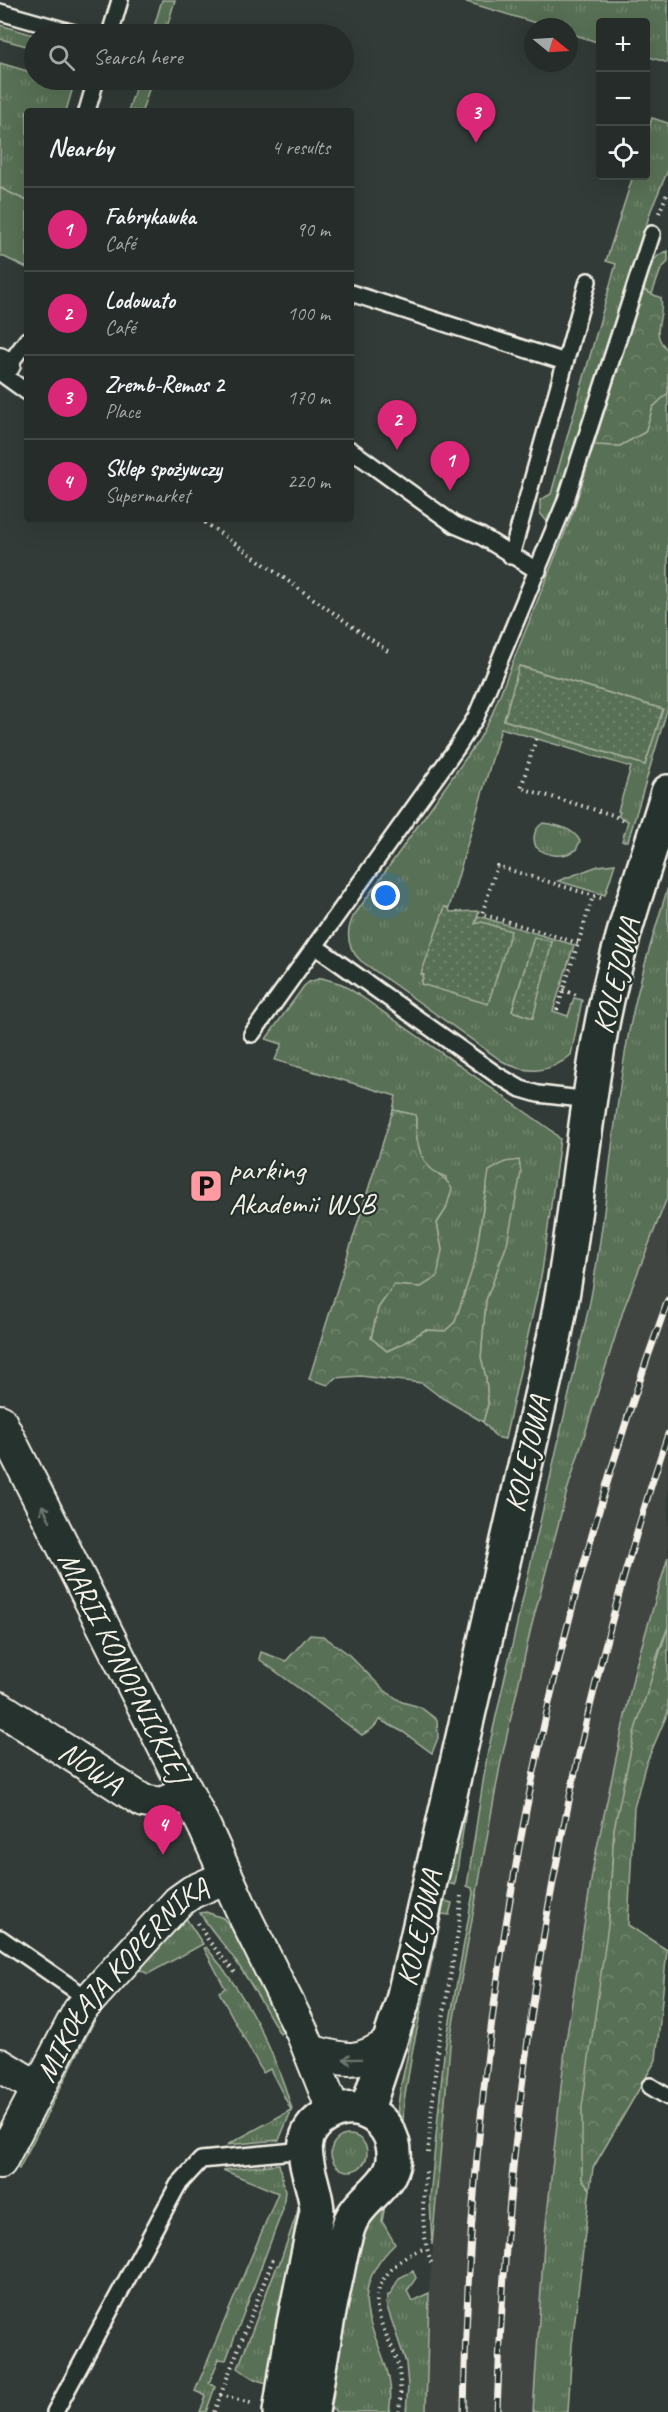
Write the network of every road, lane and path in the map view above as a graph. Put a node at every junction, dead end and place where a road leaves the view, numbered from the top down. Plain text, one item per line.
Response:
1 (120, 0) edge
2 (0, 12) edge
3 (43, 24) edge
4 (113, 24) edge
5 (93, 90) edge
6 (88, 108) edge
7 (652, 234) dead end
8 (588, 281) dead end
9 (354, 294) edge
10 (24, 343) edge
11 (4, 362) edge
12 (565, 362) junction
13 (24, 390) edge
14 (354, 452) edge
15 (204, 522) edge
16 (511, 556) junction
17 (538, 571) junction
18 (389, 652) dead end
19 (536, 740) dead end
20 (668, 792) edge
21 (627, 823) dead end
22 (593, 896) junction
23 (604, 899) dead end
24 (578, 944) junction
25 (315, 946) junction
26 (563, 990) junction
27 (576, 994) dead end
28 (557, 1010) dead end
29 (252, 1034) dead end
30 (590, 1100) junction
31 (0, 1421) edge
32 (0, 1708) edge
33 (187, 1793) junction
34 (226, 1877) junction
35 (461, 1895) dead end
36 (0, 1938) edge
37 (88, 1999) junction
38 (390, 2042) junction
39 (310, 2051) junction
40 (0, 2064) edge
41 (650, 2086) dead end
42 (38, 2088) junction
43 (668, 2097) edge
44 (334, 2112) junction
45 (366, 2112) junction
46 (304, 2150) junction
47 (427, 2161) dead end
48 (0, 2162) edge
49 (426, 2170) dead end
50 (426, 2248) junction
51 (432, 2265) dead end
52 (220, 2395) dead end
53 (269, 2408) edge
54 (55, 2412) edge
55 (312, 2412) edge
56 (399, 2412) edge

1 - 4 lane
2 - 3 lane
5 - 6 lane
7 - 17 lane
8 - 12 lane
9 - 12 lane
10 - 11 lane
11 - 13 lane
12 - 16 lane
14 - 16 lane
15 - 18 path
16 - 17 lane
17 - 25 lane
19 - 21 path
20 - 30 street, KOLEJOWA
22 - 23 path
22 - 24 path
22 - 24 path
24 - 26 path
25 - 29 lane
25 - 30 lane
26 - 27 path
26 - 28 path
30 - 38 street, KOLEJOWA
33 -> 31 street, MARII KONOPNICKIEJ
32 - 33 street, NOWA
33 - 34 street, MARII KONOPNICKIEJ
34 - 37 street, MIKOŁAJA KOPERNIKA
34 - 39 street, MARII KONOPNICKIEJ
35 - 47 path
36 - 37 lane
37 - 42 street, MIKOŁAJA KOPERNIKA
38 -> 39 street
38 - 45 street, KOLEJOWA
39 - 44 street, MARII KONOPNICKIEJ
40 - 42 street
41 - 43 lane
42 - 48 street, MIKOŁAJA KOPERNIKA
44 - 45 street
44 - 46 street
45 - 55 street
46 - 53 street
46 - 54 lane
49 - 50 path
50 - 51 path
50 - 56 path
52 - 53 path

